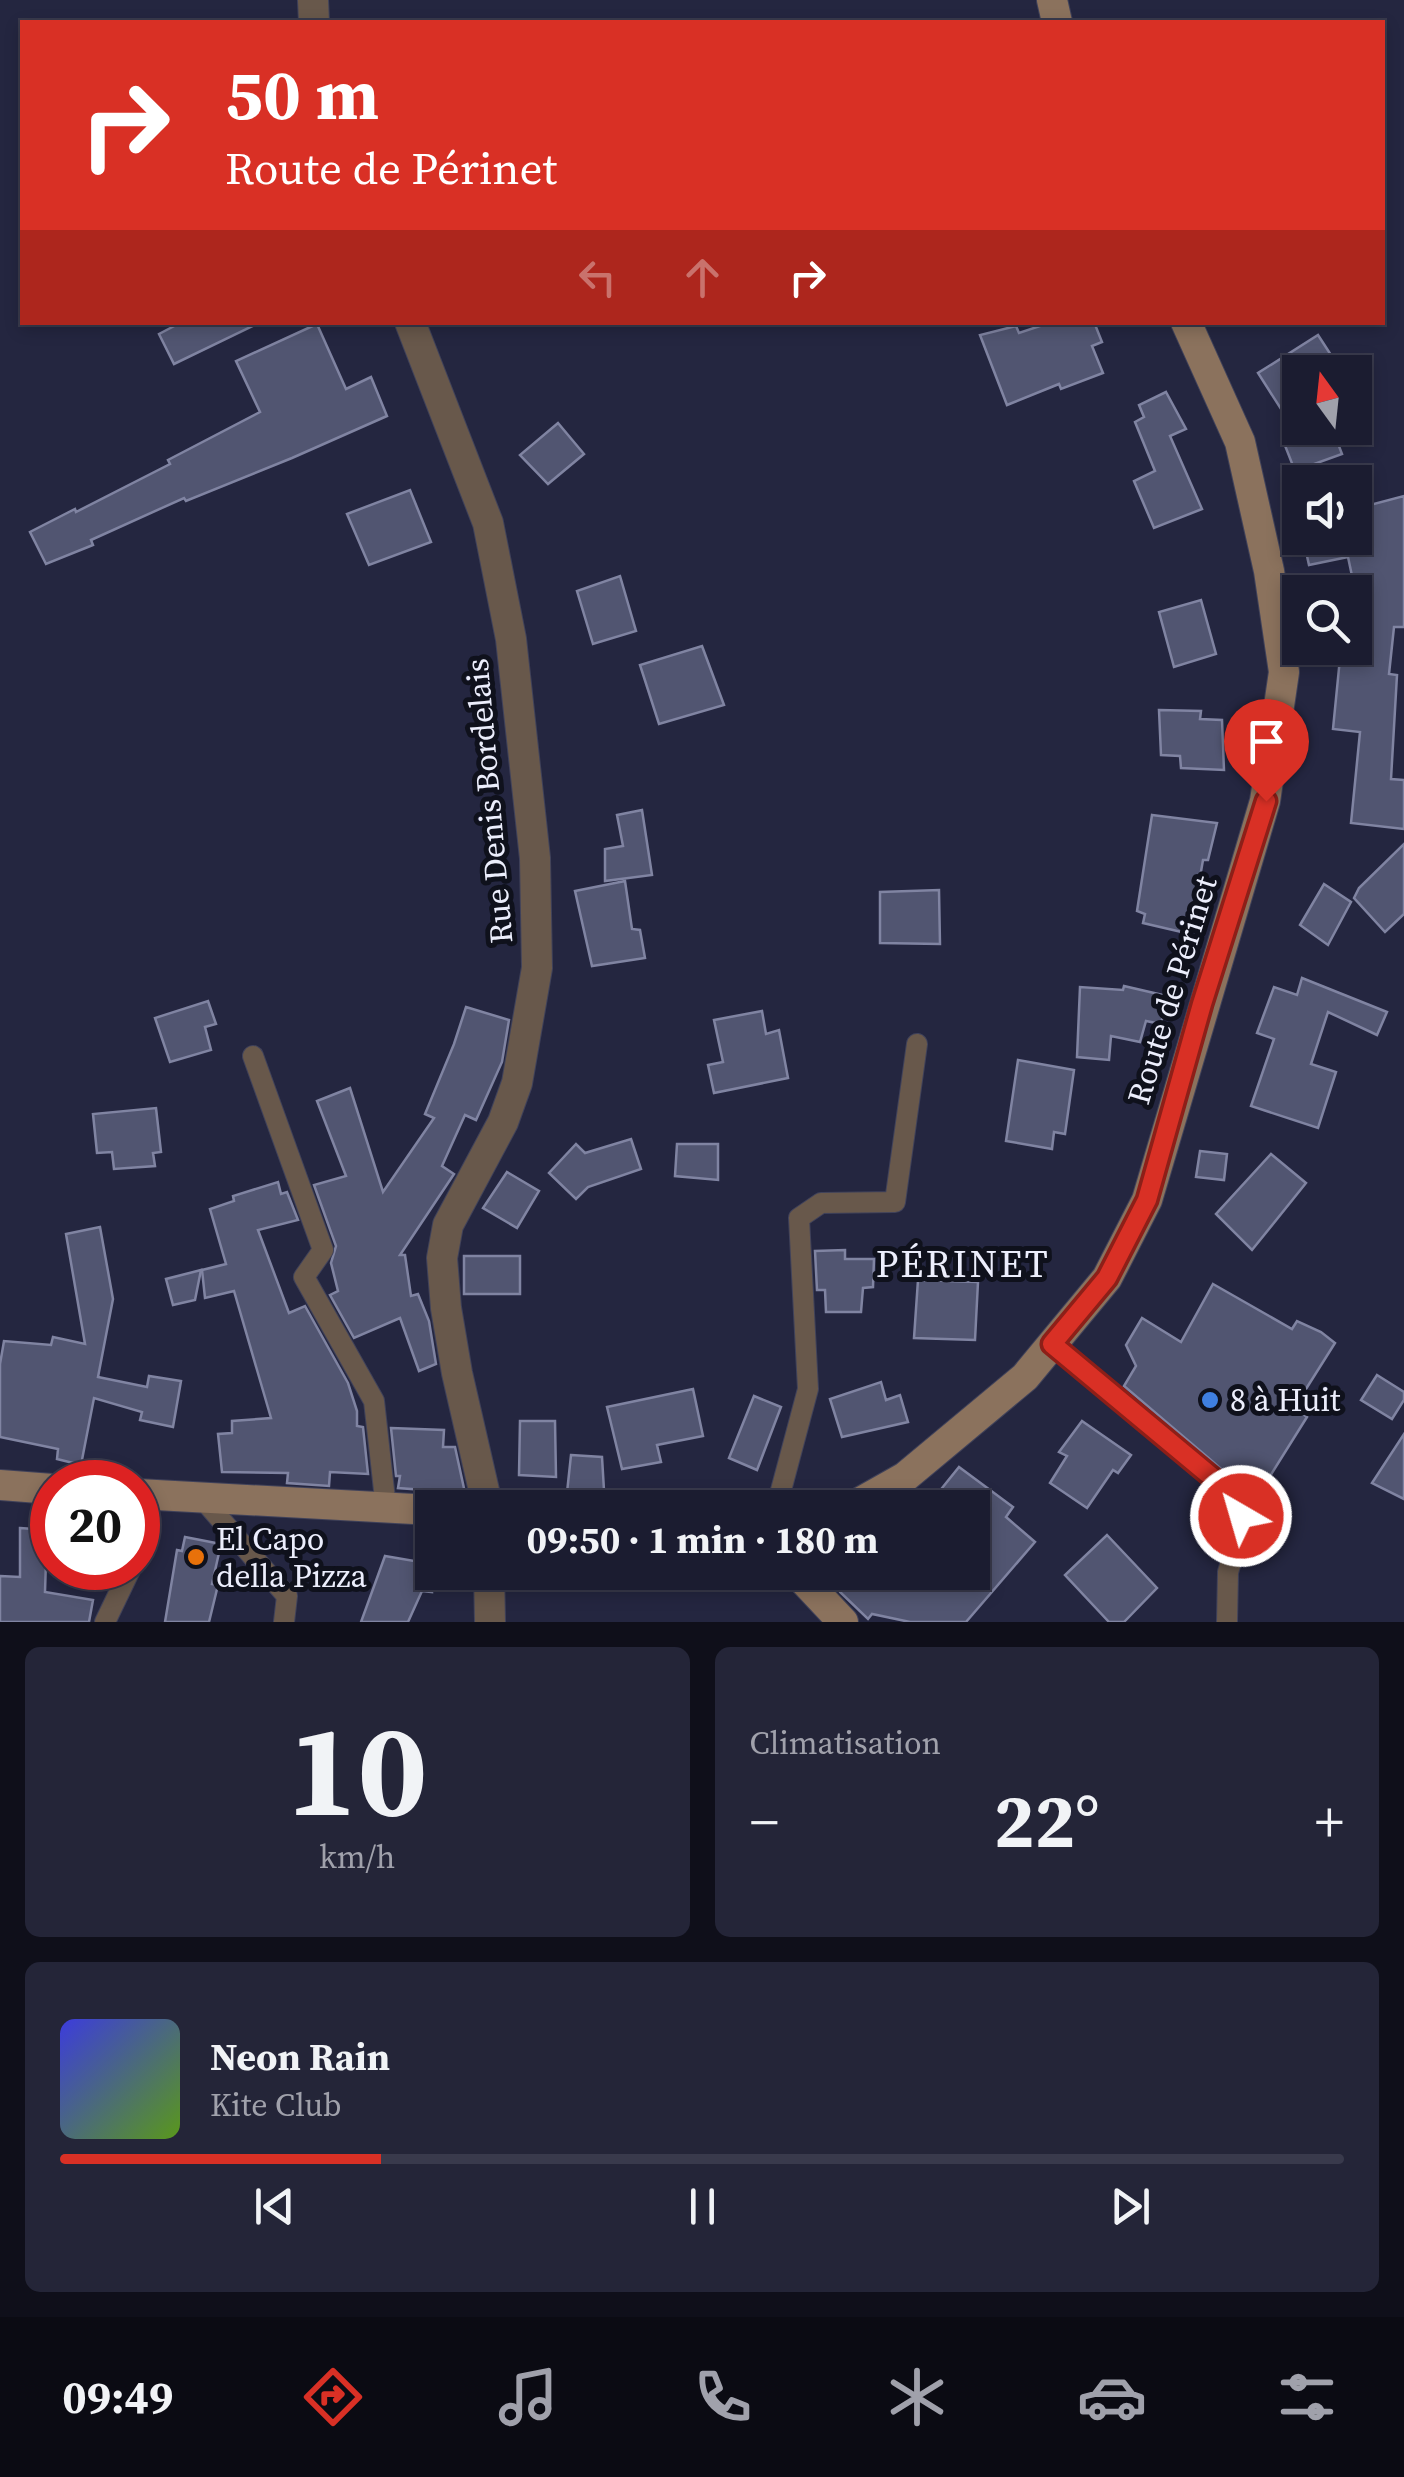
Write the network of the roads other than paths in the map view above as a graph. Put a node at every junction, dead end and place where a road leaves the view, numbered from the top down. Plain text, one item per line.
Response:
1 (411, 325) edge
2 (1187, 325) edge
3 (917, 1044) dead end
4 (253, 1056) dead end
5 (1052, 1344) junction
6 (0, 1485) edge
7 (30, 1487) edge
8 (484, 1490) edge
9 (781, 1490) edge
10 (882, 1490) edge
11 (160, 1496) edge
12 (202, 1498) junction
13 (386, 1508) junction
14 (415, 1509) edge
15 (120, 1590) edge
16 (490, 1590) edge
17 (813, 1590) edge
18 (105, 1622) edge
19 (284, 1622) edge
20 (490, 1622) edge
21 (843, 1622) edge
22 (1227, 1622) edge

1 - 8 street, Rue Denis Bordelais
2 - 5 main road, Route de Périnet
3 - 9 lane
4 - 13 lane
5 - 10 main road, Route de Périnet
5 - 22 lane
6 - 7 main road
11 - 12 main road
12 - 13 main road
12 - 19 lane
13 - 14 main road
15 - 18 lane
16 - 20 street
17 - 21 main road

